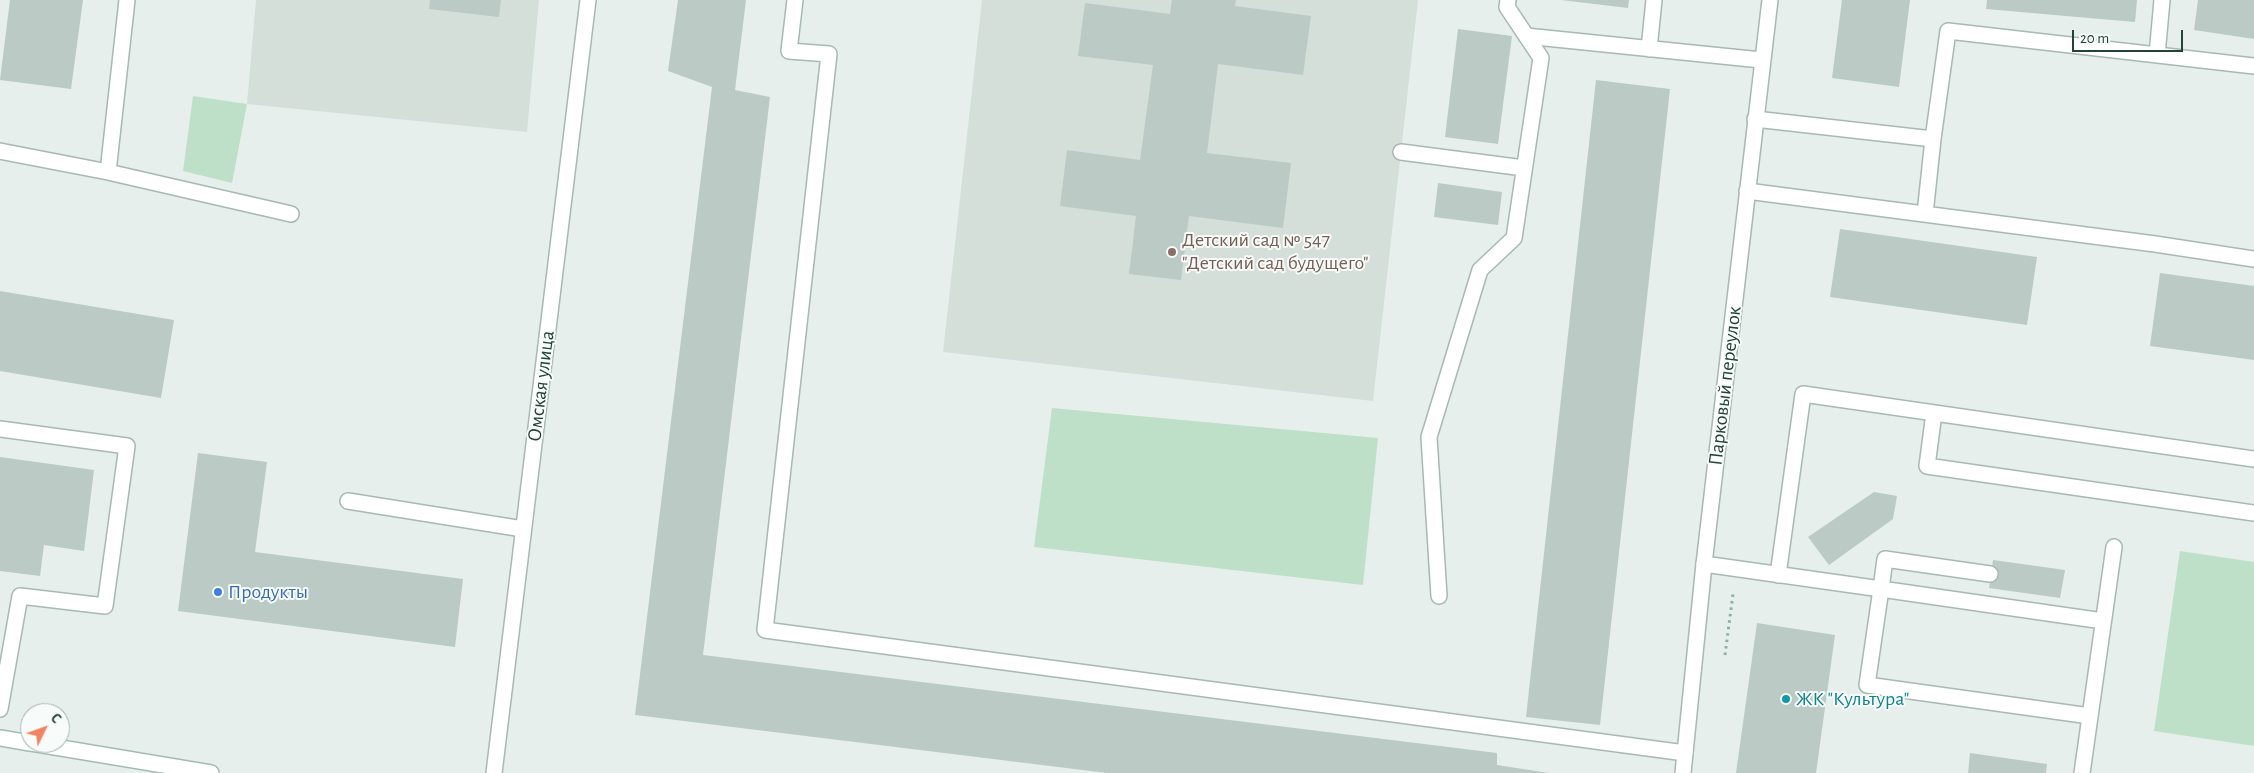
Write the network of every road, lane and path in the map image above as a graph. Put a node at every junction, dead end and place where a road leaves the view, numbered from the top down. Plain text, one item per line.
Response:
1 (127, 0) edge
2 (588, 0) edge
3 (795, 0) edge
4 (1508, 0) edge
5 (1654, 0) edge
6 (1770, 0) edge
7 (2162, 0) edge
8 (1526, 36) junction
9 (1650, 49) junction
10 (2157, 56) junction
11 (1762, 60) junction
12 (2254, 66) edge
13 (1755, 119) junction
14 (1933, 138) junction
15 (0, 151) edge
16 (1401, 152) dead end
17 (1524, 168) junction
18 (108, 172) junction
19 (1747, 191) junction
20 (291, 214) dead end
21 (1926, 214) junction
22 (2254, 259) edge
23 (1934, 413) junction
24 (0, 429) edge
25 (2254, 458) edge
26 (348, 502) dead end
27 (2254, 513) edge
28 (523, 529) junction
29 (2114, 547) dead end
30 (1704, 564) junction
31 (1990, 574) dead end
32 (1778, 575) junction
33 (1880, 589) junction
34 (1438, 596) dead end
35 (2103, 622) junction
36 (0, 710) edge
37 (2090, 716) junction
38 (0, 738) edge
39 (20, 741) edge
40 (70, 750) edge
41 (1685, 753) junction
42 (211, 773) edge
43 (494, 773) edge
44 (1683, 773) edge
45 (2082, 773) edge

1 - 18 street
2 - 28 street, Омская улица
3 - 41 street
4 - 8 street
5 - 9 street
6 - 11 street, Парковый переулок
7 - 10 street
8 - 9 street
8 - 17 street
9 - 11 street
10 - 12 street
10 - 14 street
11 - 13 street, Парковый переулок
13 - 14 street
13 - 19 street, Парковый переулок
14 - 21 street
15 - 18 street
16 - 17 street
17 - 34 street
18 - 20 street
19 - 21 street
19 - 30 street, Парковый переулок
21 - 22 street
23 - 25 street
23 - 27 street
23 - 32 street
24 - 36 street
26 - 28 street
28 - 43 street, Омская улица
29 - 35 street
30 - 32 street
30 - 41 street, Парковый переулок
31 - 33 street
32 - 33 street
33 - 35 street
33 - 37 street
35 - 37 street
37 - 45 street
38 - 39 street
40 - 42 street
41 - 44 street, Парковый переулок

